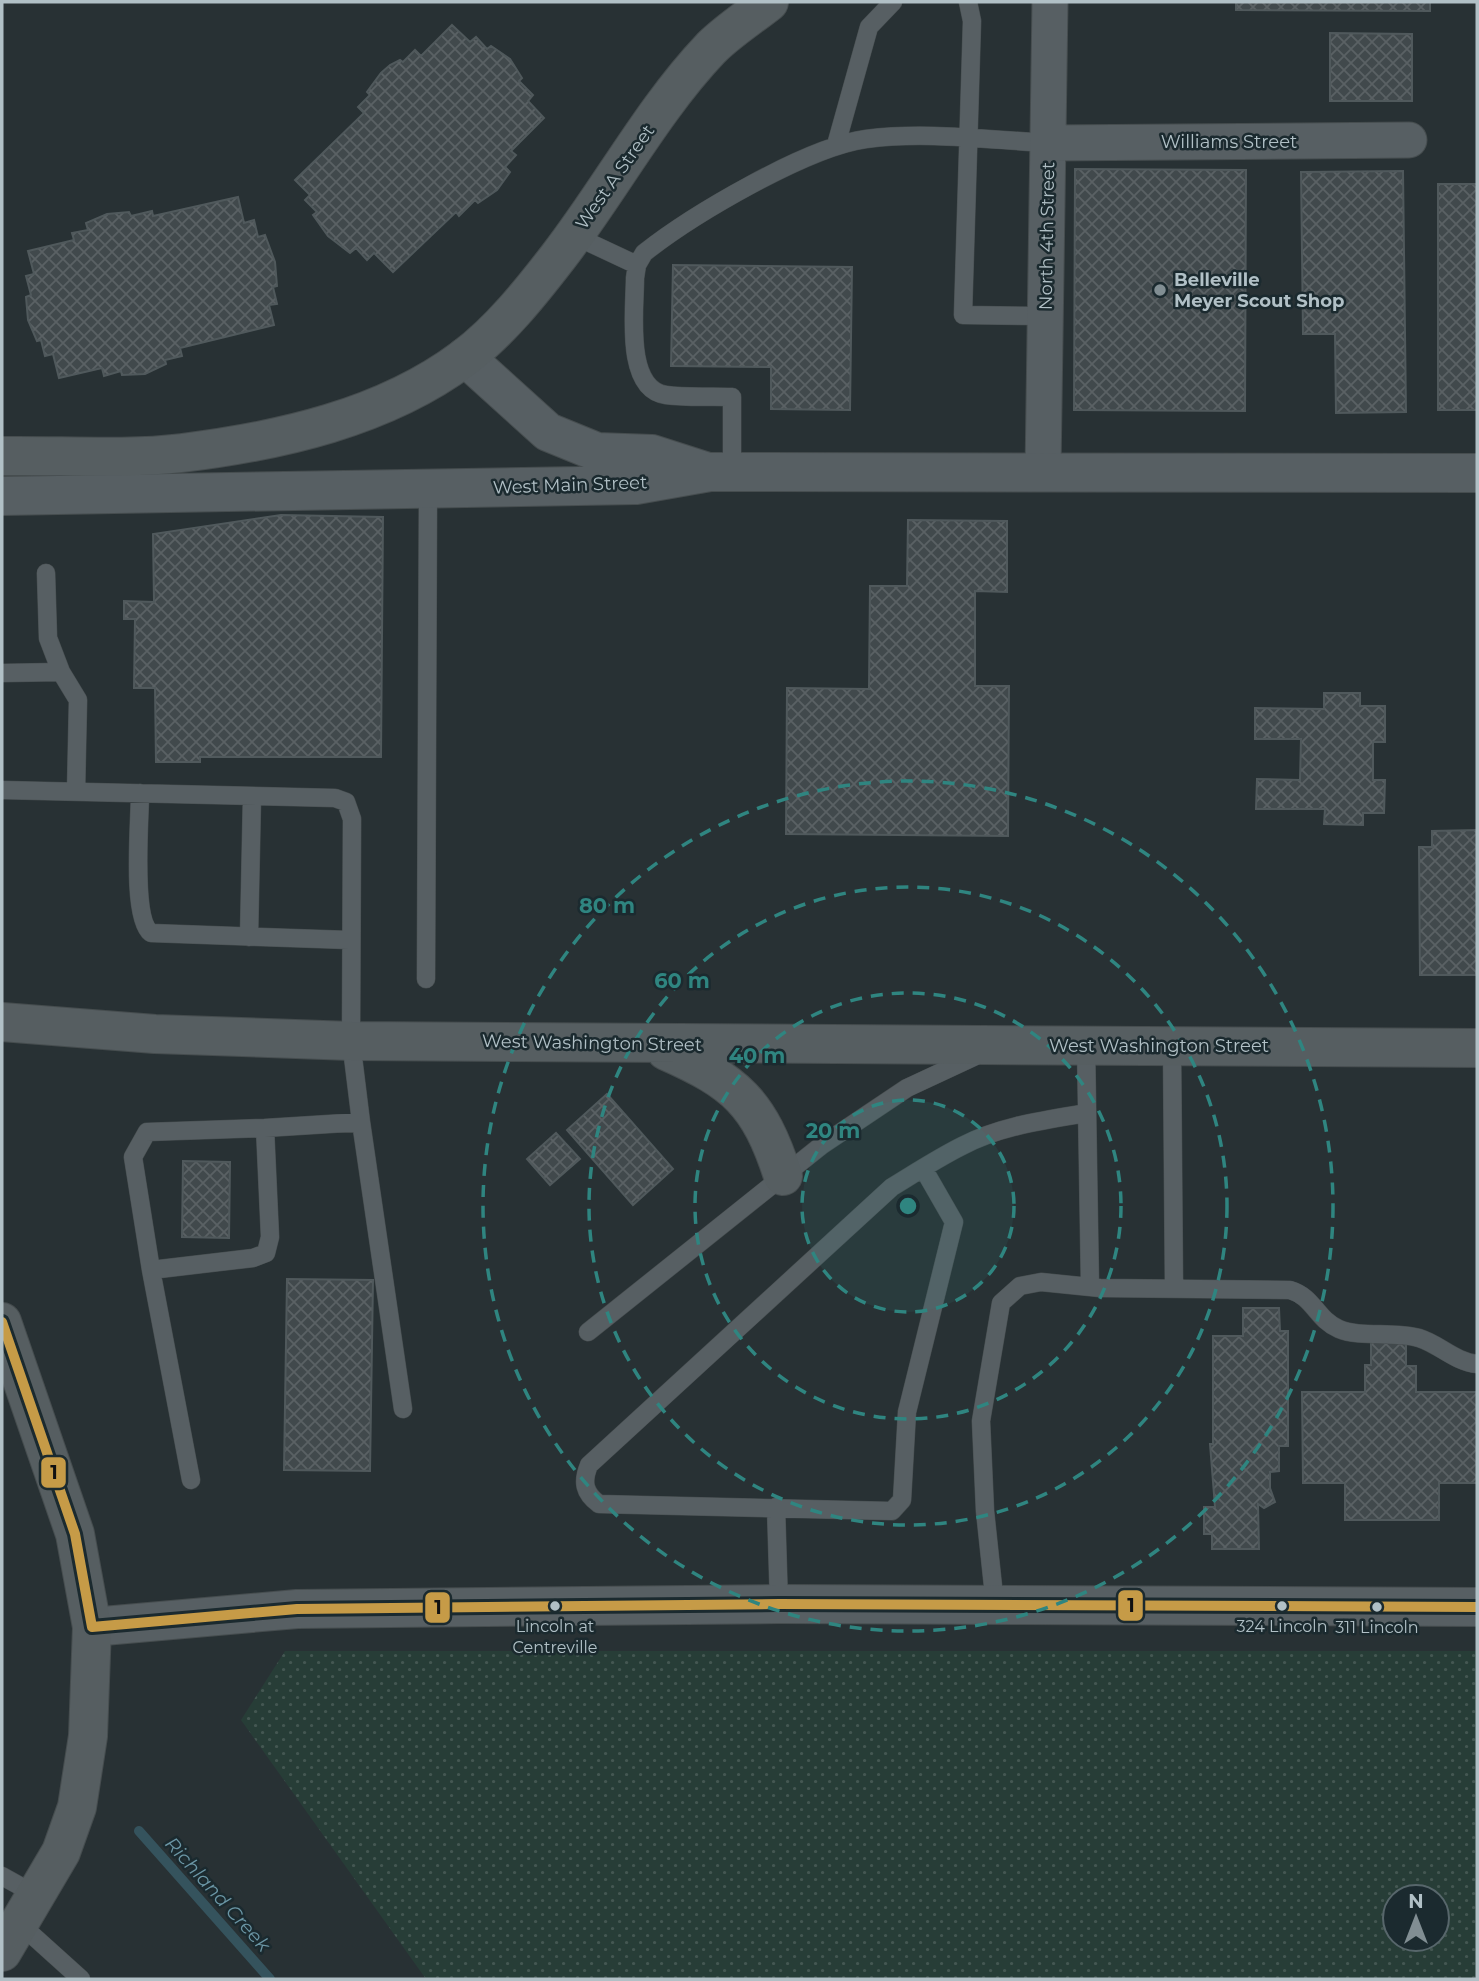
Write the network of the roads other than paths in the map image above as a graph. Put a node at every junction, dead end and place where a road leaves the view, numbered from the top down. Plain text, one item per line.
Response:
1 (769, 2) edge
2 (893, 2) edge
3 (968, 2) edge
4 (1049, 2) edge
5 (969, 138) junction
6 (1409, 140) dead end
7 (1049, 143) junction
8 (836, 145) junction
9 (573, 235) junction
10 (636, 265) junction
11 (1046, 316) junction
12 (465, 357) junction
13 (2, 456) edge
14 (1043, 471) junction
15 (721, 472) junction
16 (1477, 473) edge
17 (428, 489) junction
18 (2, 496) edge
19 (46, 573) dead end
20 (2, 673) edge
21 (61, 673) junction
22 (2, 790) edge
23 (76, 792) junction
24 (140, 793) junction
25 (252, 796) junction
26 (249, 937) junction
27 (349, 940) junction
28 (426, 979) dead end
29 (2, 1022) edge
30 (351, 1041) junction
31 (651, 1044) junction
32 (999, 1045) junction
33 (1086, 1045) junction
34 (1172, 1046) junction
35 (1477, 1048) edge
36 (1087, 1113) junction
37 (361, 1122) junction
38 (265, 1128) junction
39 (923, 1168) junction
40 (783, 1176) junction
41 (151, 1270) junction
42 (1090, 1287) junction
43 (1174, 1289) junction
44 (2, 1322) edge
45 (588, 1332) dead end
46 (1477, 1364) edge
47 (403, 1409) dead end
48 (191, 1480) dead end
49 (776, 1507) junction
50 (779, 1604) junction
51 (995, 1605) junction
52 (1477, 1607) edge
53 (92, 1627) junction
54 (2, 1876) edge
55 (20, 1924) edge
56 (81, 1979) edge

1 - 9 main road, West A Street
2 - 8 lane
3 - 5 lane
4 - 7 street, North 4th Street
5 - 7 lane
5 - 8 lane
5 - 11 lane
6 - 7 street, Williams Street
7 - 11 street, North 4th Street
8 - 10 lane
9 - 10 lane
9 - 12 main road, West A Street
10 - 15 lane
11 - 14 street, North 4th Street
12 - 13 main road
12 - 15 street, West Main Street
14 - 15 street
14 - 16 street
15 - 17 street, West Main Street
17 - 18 street, West Main Street
17 - 28 lane
19 - 21 lane
20 - 21 lane
21 - 23 lane
22 - 23 lane
23 - 24 lane
24 - 25 lane
24 - 26 lane
25 - 26 lane
25 - 27 lane
26 - 27 lane
27 - 30 lane
29 - 30 main road, West Washington Street
30 - 31 main road, West Washington Street
30 - 37 lane
31 - 32 main road, West Washington Street
31 - 40 main road
32 - 33 main road, West Washington Street
32 - 40 lane
33 - 34 main road, West Washington Street
33 - 36 lane
34 - 35 main road, West Washington Street
34 - 43 lane
36 - 39 lane
36 - 42 lane
37 - 38 lane
37 - 47 lane
38 - 41 lane
38 - 41 lane
39 - 49 lane
39 - 49 lane
40 - 45 lane
41 - 48 lane
42 - 43 lane
42 - 51 lane
43 - 46 lane
44 - 53 main road
49 - 50 lane
50 - 51 street
50 - 53 street
51 - 52 street
53 - 55 main road
54 - 55 lane
55 - 56 lane

